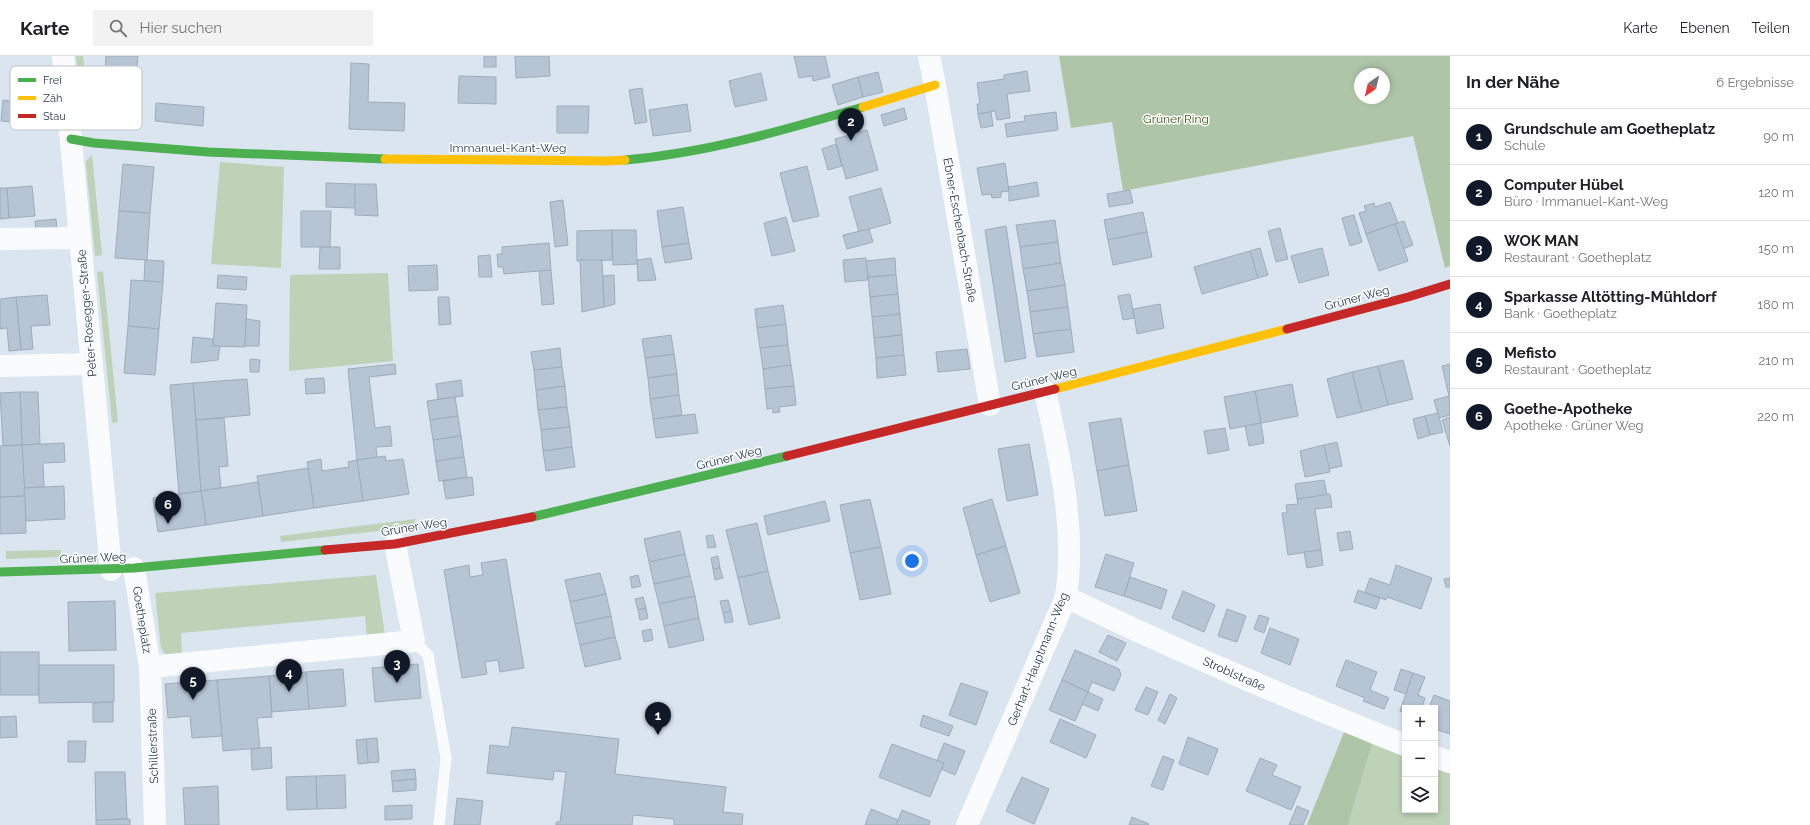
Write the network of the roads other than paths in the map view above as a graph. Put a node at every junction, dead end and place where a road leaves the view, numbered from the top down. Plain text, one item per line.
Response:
1 (63, 56) edge
2 (929, 56) edge
3 (64, 66) edge
4 (935, 85) junction
5 (70, 130) edge
6 (71, 139) junction
7 (80, 238) junction
8 (0, 239) edge
9 (1450, 284) edge
10 (92, 364) junction
11 (0, 366) edge
12 (1045, 391) junction
13 (990, 404) junction
14 (395, 544) junction
15 (134, 568) junction
16 (111, 570) junction
17 (0, 572) edge
18 (1066, 597) junction
19 (414, 641) junction
20 (150, 667) junction
21 (1402, 744) edge
22 (1438, 758) edge
23 (1450, 762) edge
24 (155, 825) edge
25 (438, 825) edge
26 (967, 825) edge

1 - 3 street, Peter-Rosegger-Straße
2 - 4 street, Ebner-Eschenbach-Straße
4 - 6 street, Immanuel-Kant-Weg
4 - 13 street, Ebner-Eschenbach-Straße
5 - 6 street, Peter-Rosegger-Straße
6 - 7 street, Peter-Rosegger-Straße
7 - 8 street
7 - 10 street, Peter-Rosegger-Straße
9 - 12 street, Grüner Weg
10 - 11 street
10 - 16 street, Peter-Rosegger-Straße
12 - 13 street, Grüner Weg
12 - 18 street, Gerhart-Hauptmann-Weg
13 - 14 street, Grüner Weg
14 - 15 street, Grüner Weg
14 - 19 street
15 - 16 street, Grüner Weg
15 - 20 street, Goetheplatz
16 - 17 street, Grüner Weg
18 - 21 street, Stroblstraße
18 - 26 street, Gerhart-Hauptmann-Weg
19 - 20 street, Goetheplatz
19 - 25 lane
20 - 24 street, Schillerstraße
22 - 23 street

